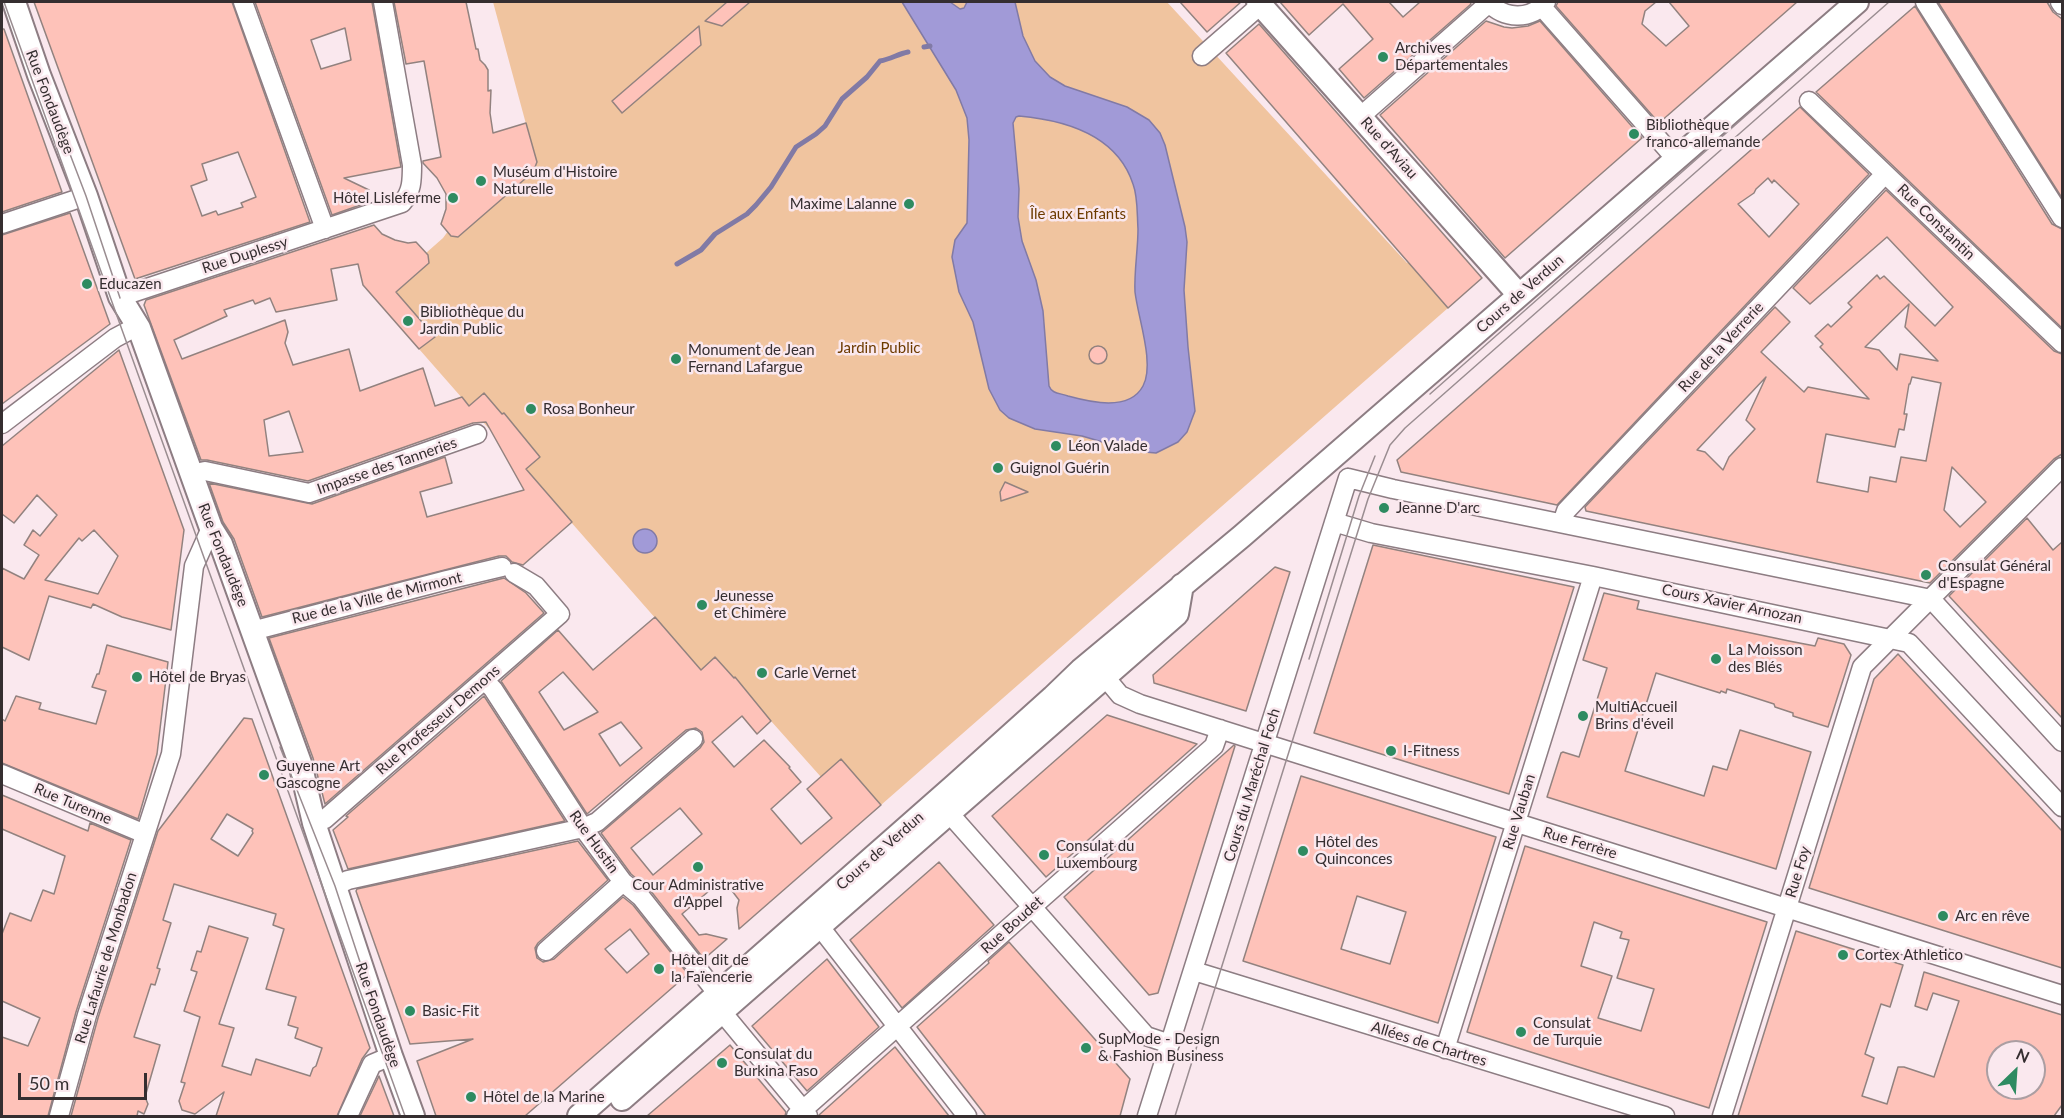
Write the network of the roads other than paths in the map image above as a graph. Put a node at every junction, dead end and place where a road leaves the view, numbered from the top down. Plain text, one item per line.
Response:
1 (14, 2) edge
2 (243, 2) edge
3 (383, 2) edge
4 (1261, 2) edge
5 (1488, 2) edge
6 (1857, 2) edge
7 (1925, 2) edge
8 (2060, 2) edge
9 (1544, 4) edge
10 (2062, 5) edge
11 (1202, 56) dead end
12 (1809, 101) dead end
13 (1361, 116) junction
14 (1676, 159) junction
15 (1885, 174) junction
16 (86, 196) junction
17 (2062, 218) edge
18 (2, 224) edge
19 (325, 229) junction
20 (1519, 295) junction
21 (120, 297) junction
22 (139, 328) junction
23 (2062, 343) edge
24 (2, 424) edge
25 (477, 434) dead end
26 (1330, 459) junction
27 (2062, 467) edge
28 (191, 474) junction
29 (1348, 478) junction
30 (1334, 522) junction
31 (1562, 523) junction
32 (211, 528) junction
33 (1593, 576) junction
34 (1182, 585) junction
35 (1931, 599) junction
36 (560, 614) joint
37 (1138, 622) junction
38 (252, 631) junction
39 (1892, 638) junction
40 (1105, 677) junction
41 (484, 680) junction
42 (1220, 729) junction
43 (693, 739) dead end
44 (2062, 741) edge
45 (1265, 743) junction
46 (2, 774) edge
47 (943, 807) junction
48 (2062, 807) edge
49 (314, 822) junction
50 (1516, 823) junction
51 (583, 828) junction
52 (145, 834) junction
53 (623, 882) junction
54 (335, 886) junction
55 (1032, 907) junction
56 (1787, 908) junction
57 (820, 927) junction
58 (546, 951) dead end
59 (1194, 971) junction
60 (2062, 995) edge
61 (719, 1003) junction
62 (897, 1027) junction
63 (1170, 1044) junction
64 (1445, 1049) junction
65 (391, 1056) junction
66 (802, 1114) edge
67 (59, 1116) edge
68 (348, 1116) edge
69 (413, 1116) edge
70 (579, 1116) edge
71 (601, 1116) edge
72 (967, 1116) edge
73 (1147, 1116) edge
74 (1665, 1116) edge
75 (1722, 1116) edge

1 - 16 main road, Rue Fondaudège
2 - 19 street
3 - 19 street, Rue Duplessy
4 - 11 street
4 - 13 main road, Rue d'Aviau
5 - 9 street
5 - 13 street
6 - 14 main road, Cours de Verdun
7 - 17 street
8 - 10 street
9 - 14 street
12 - 15 street, Rue Constantin
13 - 20 main road, Rue d'Aviau
14 - 20 main road, Cours de Verdun
15 - 23 street, Rue Constantin
15 - 31 street, Rue de la Verrerie
16 - 18 street
16 - 21 main road, Rue Fondaudège
19 - 21 street, Rue Duplessy
20 - 26 main road, Cours de Verdun
21 - 22 main road, Rue Fondaudège
22 - 24 street
22 - 28 main road, Rue Fondaudège
25 - 28 street, Impasse des Tanneries
26 - 29 street
26 - 34 main road, Cours de Verdun
27 - 35 street, Rue Foy
28 - 32 main road, Rue Fondaudège
29 - 30 street, Cours du Maréchal Foch
29 - 31 street
30 - 33 street, Cours Xavier Arnozan
30 - 45 street, Cours du Maréchal Foch
31 - 35 street
32 - 38 main road, Rue Fondaudège
32 - 52 street, Rue Lafaurie de Monbadon
33 - 39 street, Cours Xavier Arnozan
33 - 50 street, Rue Vauban
34 - 37 main road, Cours de Verdun
34 - 40 main road, Cours de Verdun
35 - 39 street, Rue Foy
35 - 44 street
36 - 38 street, Rue de la Ville de Mirmont
36 - 41 street, Rue Professeur Demons
37 - 40 street
37 - 47 main road, Cours de Verdun
38 - 49 main road, Rue Fondaudège
39 - 48 street, Cours Xavier Arnozan
39 - 56 street, Rue Foy
40 - 42 street, Rue Ferrère
40 - 47 main road, Cours de Verdun
41 - 49 street, Rue Professeur Demons
41 - 51 street, Rue Hustin
42 - 45 street, Rue Ferrère
42 - 55 street, Rue Boudet
43 - 51 street
45 - 50 street, Rue Ferrère
45 - 59 street, Cours du Maréchal Foch
46 - 52 street, Rue Turenne
47 - 55 street
47 - 57 main road, Cours de Verdun
47 - 61 main road, Cours de Verdun
49 - 54 main road, Rue Fondaudège
50 - 56 street, Rue Ferrère
50 - 64 street, Rue Vauban
51 - 53 street, Rue Hustin
51 - 54 street
52 - 67 street, Rue Lafaurie de Monbadon
53 - 58 street
53 - 61 street, Rue Hustin
54 - 65 main road, Rue Fondaudège
55 - 62 street, Rue Boudet
55 - 63 street
56 - 60 street, Rue Ferrère
56 - 75 street, Rue Foy
57 - 61 main road, Cours de Verdun
57 - 62 street
59 - 63 street, Cours du Maréchal Foch
59 - 64 street, Allées de Chartres
61 - 66 street, Rue Hustin
61 - 70 main road, Cours de Verdun
61 - 71 main road, Cours de Verdun
62 - 66 street, Rue Boudet
62 - 72 street
63 - 73 street, Cours du Maréchal Foch
64 - 74 street, Allées de Chartres
65 - 68 street
65 - 69 main road, Rue Fondaudège

